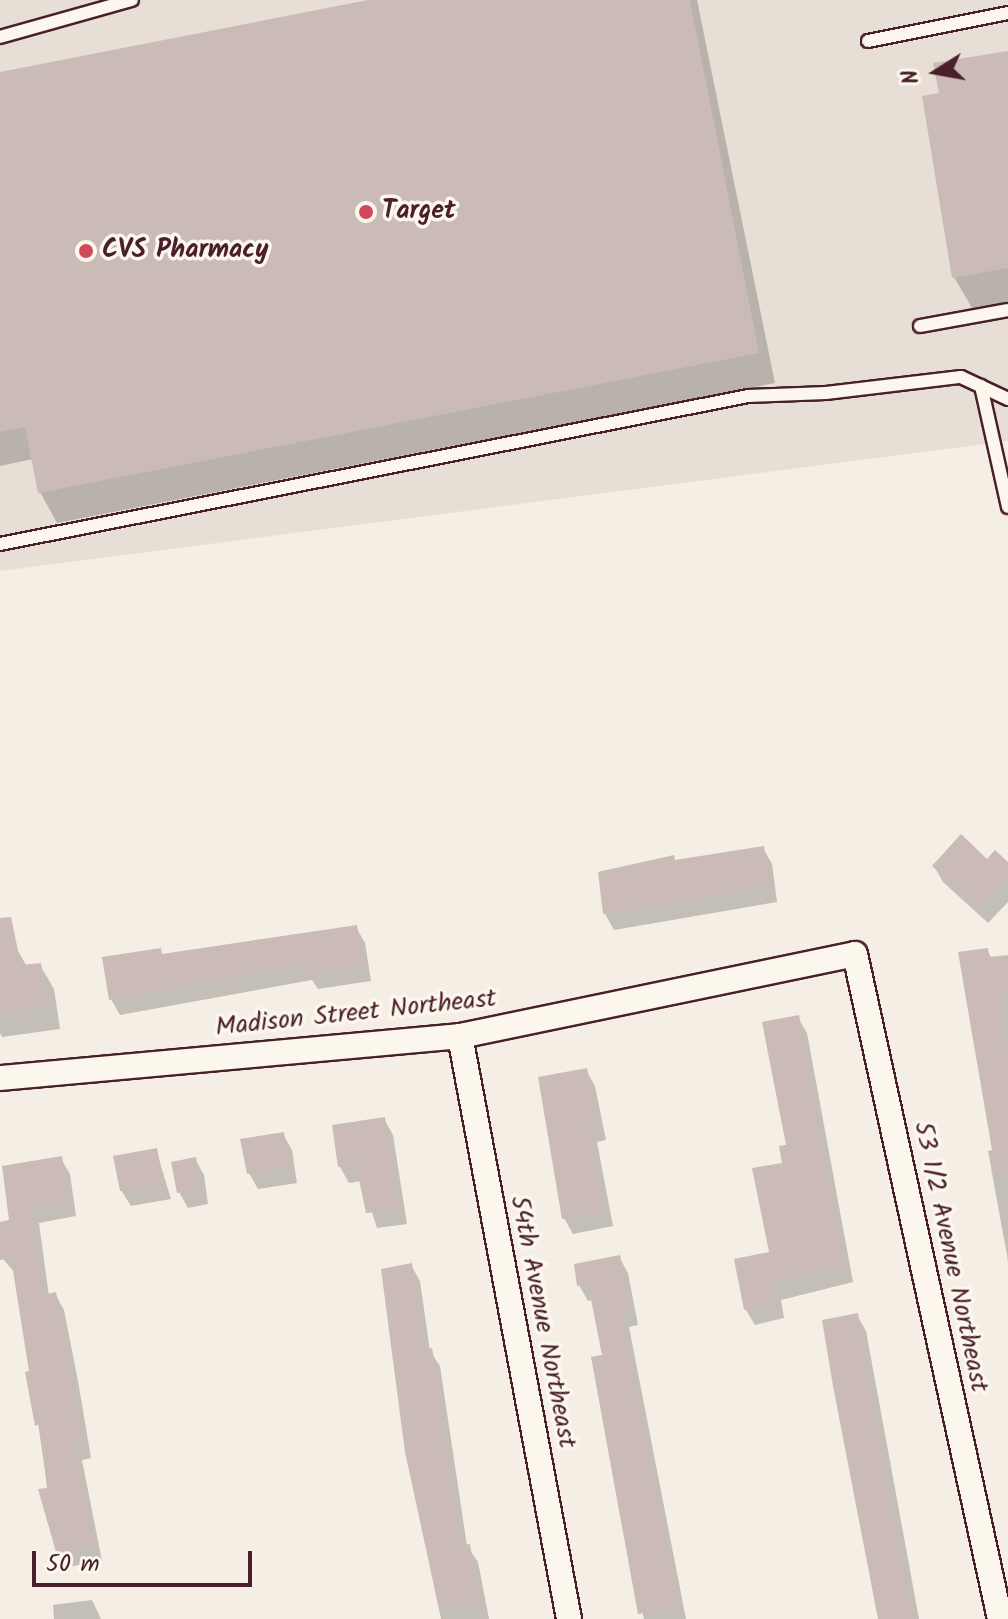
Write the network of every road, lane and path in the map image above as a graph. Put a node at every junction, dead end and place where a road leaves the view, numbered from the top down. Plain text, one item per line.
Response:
1 (132, 0) edge
2 (1008, 13) edge
3 (0, 37) edge
4 (868, 41) dead end
5 (1008, 310) edge
6 (920, 326) dead end
7 (981, 386) junction
8 (1008, 399) edge
9 (1008, 507) edge
10 (0, 544) edge
11 (855, 954) joint
12 (460, 1036) junction
13 (0, 1078) edge
14 (569, 1619) edge
15 (1000, 1619) edge

1 - 3 lane
2 - 4 lane
5 - 6 lane
7 - 8 lane
7 - 9 lane
7 - 10 lane
11 - 12 street, Madison Street Northeast
11 - 15 street, 53 1/2 Avenue Northeast
12 - 13 street, Madison Street Northeast
12 - 14 street, 54th Avenue Northeast

